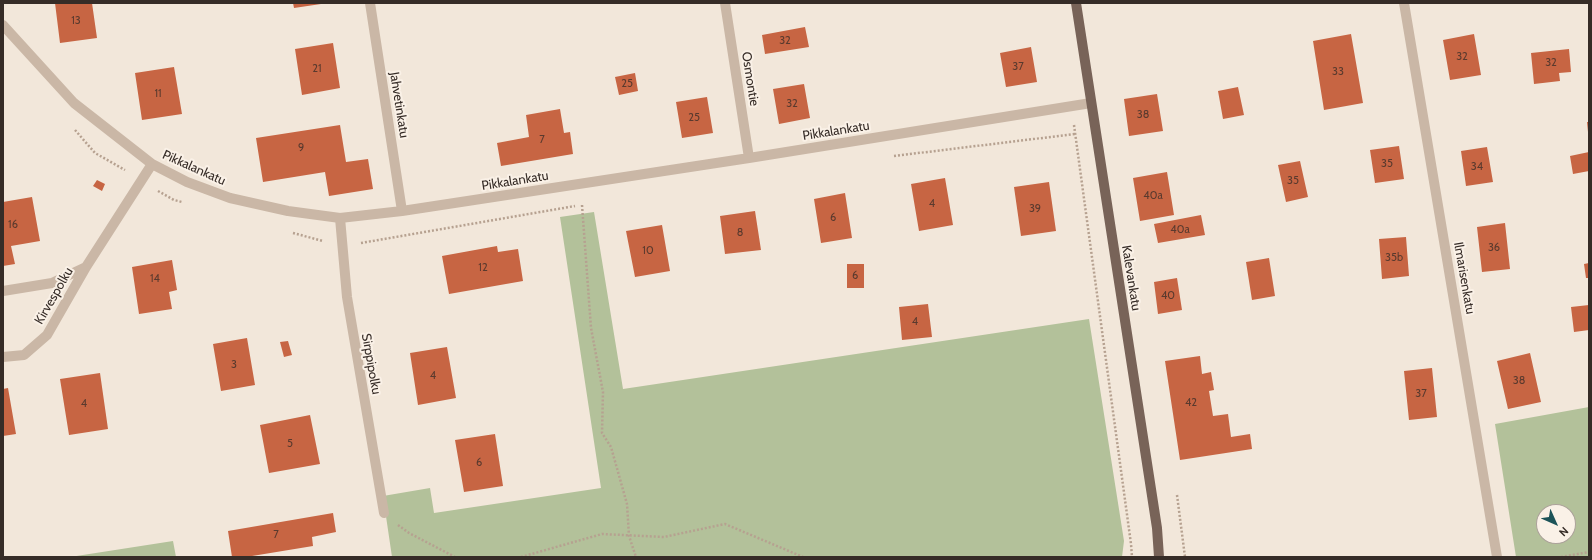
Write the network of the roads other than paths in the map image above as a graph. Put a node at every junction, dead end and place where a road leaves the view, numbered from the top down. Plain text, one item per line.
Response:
1 (370, 3) edge
2 (725, 3) edge
3 (1076, 3) edge
4 (1404, 3) edge
5 (3, 25) edge
6 (1091, 103) junction
7 (749, 158) junction
8 (152, 164) junction
9 (402, 211) junction
10 (340, 218) junction
11 (86, 267) junction
12 (3, 291) edge
13 (3, 357) edge
14 (384, 513) road end
15 (1159, 557) edge
16 (1497, 557) edge

1 - 9 street, Jahvetinkatu
2 - 7 street, Osmontie
3 - 6 main road, Kalevankatu
4 - 16 street, Ilmarisenkatu
5 - 8 street, Pikkalankatu
6 - 7 street, Pikkalankatu
6 - 15 main road, Kalevankatu
7 - 9 street, Pikkalankatu
8 - 10 street, Pikkalankatu
8 - 11 street, Kirvespolku
9 - 10 street, Pikkalankatu
10 - 14 street, Sirppipolku
11 - 12 street, Kirvespolku
11 - 13 street, Kirvespolku

